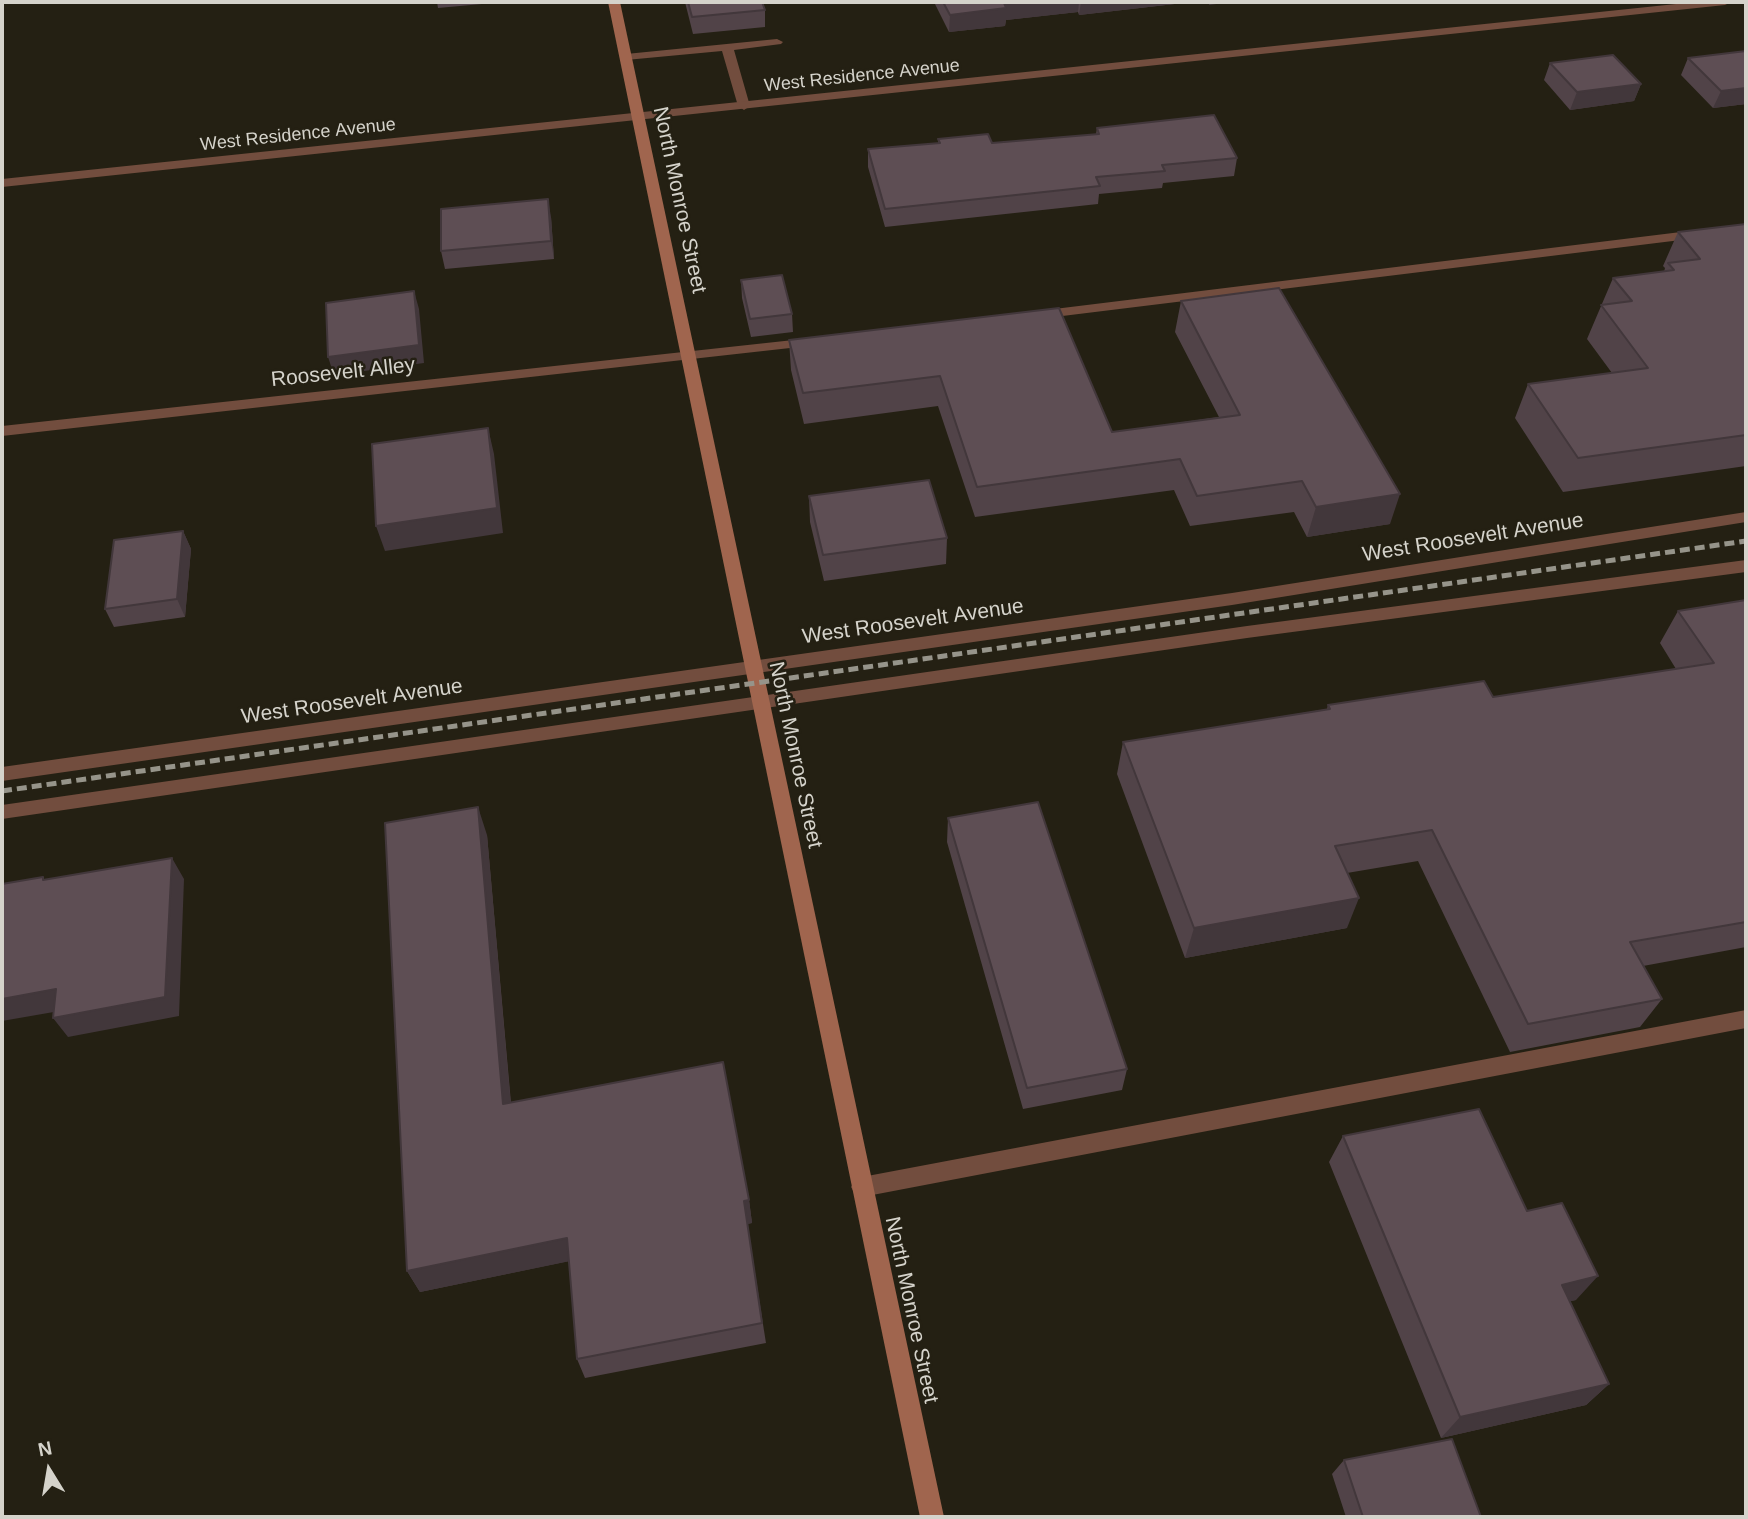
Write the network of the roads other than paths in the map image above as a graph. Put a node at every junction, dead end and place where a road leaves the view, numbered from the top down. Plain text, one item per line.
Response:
1 (614, 2) edge
2 (1725, 2) edge
3 (777, 42) dead end
4 (727, 47) junction
5 (626, 57) junction
6 (744, 106) junction
7 (638, 117) junction
8 (2, 183) edge
9 (1746, 228) edge
10 (1018, 317) edge
11 (826, 341) edge
12 (689, 358) junction
13 (2, 431) edge
14 (1746, 517) edge
15 (1746, 566) edge
16 (753, 667) junction
17 (761, 701) junction
18 (2, 775) edge
19 (2, 812) edge
20 (1746, 1019) edge
21 (862, 1187) junction
22 (932, 1517) edge

1 - 5 main road, North Monroe Street
2 - 6 street, West Residence Avenue
3 - 4 street
4 - 5 street
4 - 6 street
5 - 7 main road, North Monroe Street
6 - 7 street, West Residence Avenue
7 - 8 street, West Residence Avenue
7 - 12 main road, North Monroe Street
9 - 10 street
11 - 12 street, Roosevelt Alley
12 - 13 street, Roosevelt Alley
12 - 16 main road, North Monroe Street
14 - 16 street, West Roosevelt Avenue
15 - 17 street
16 - 17 main road, North Monroe Street
16 - 18 street, West Roosevelt Avenue
17 - 19 street
17 - 21 main road, North Monroe Street
20 - 21 street
21 - 22 main road, North Monroe Street

